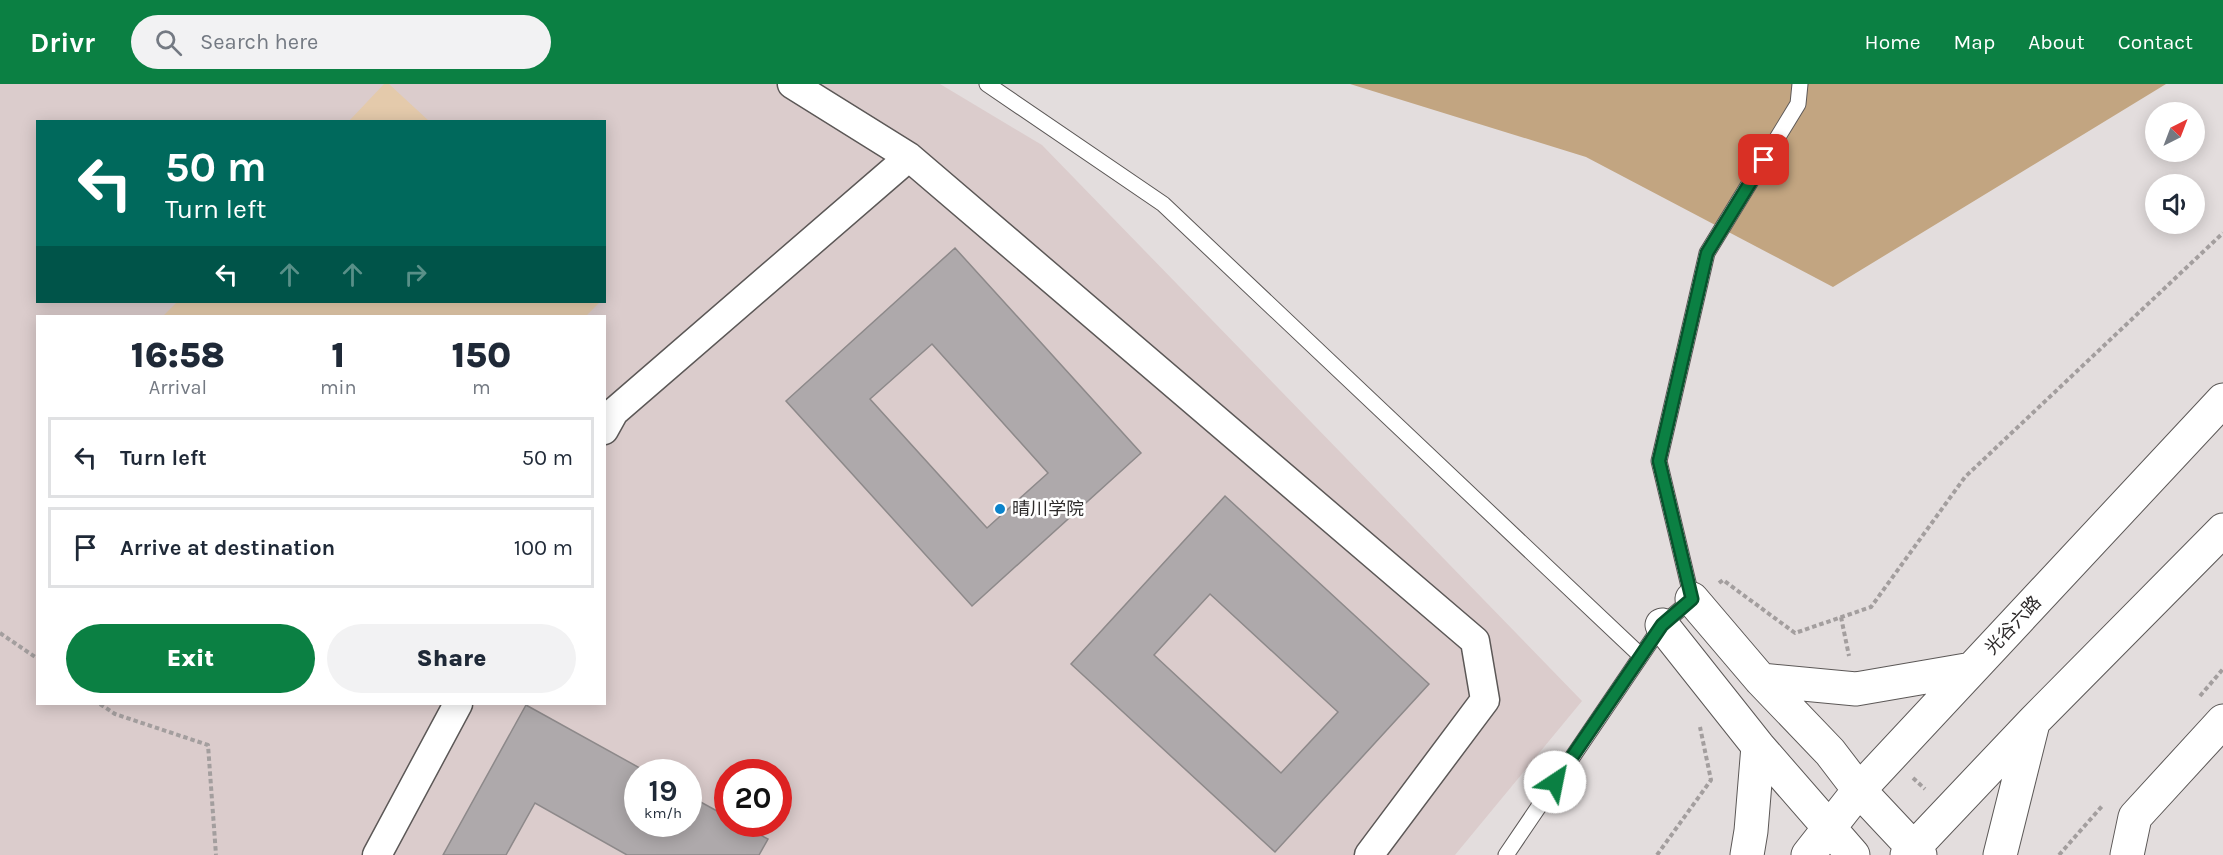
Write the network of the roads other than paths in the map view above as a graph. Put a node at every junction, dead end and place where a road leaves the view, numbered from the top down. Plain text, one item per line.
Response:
1 (792, 84) edge
2 (987, 84) edge
3 (1800, 84) edge
4 (909, 157) junction
5 (2223, 400) edge
6 (606, 426) edge
7 (2223, 530) edge
8 (1692, 599) junction
9 (1662, 625) junction
10 (1641, 655) junction
11 (1972, 669) junction
12 (1761, 680) junction
13 (457, 705) edge
14 (2034, 721) junction
15 (2223, 721) edge
16 (1758, 746) junction
17 (1859, 790) junction
18 (1829, 826) junction
19 (1914, 852) edge
20 (376, 855) edge
21 (1369, 855) edge
22 (1506, 855) edge
23 (1747, 855) edge
24 (1808, 855) edge
25 (1853, 855) edge
26 (2000, 855) edge
27 (2127, 855) edge

1 - 4 street
2 - 10 lane
3 - 8 lane
4 - 6 street
4 - 21 street
5 - 11 main road, 光谷六路
7 - 14 main road
8 - 9 lane
8 - 12 main road
9 - 10 lane
9 - 16 main road
10 - 22 lane
11 - 12 main road
11 - 17 main road, 光谷六路
12 - 17 main road
13 - 20 street
14 - 19 main road
14 - 26 main road
15 - 27 main road
16 - 18 main road
16 - 23 main road
17 - 18 main road, 光谷六路
17 - 19 main road
18 - 24 main road, 光谷六路
18 - 25 main road

